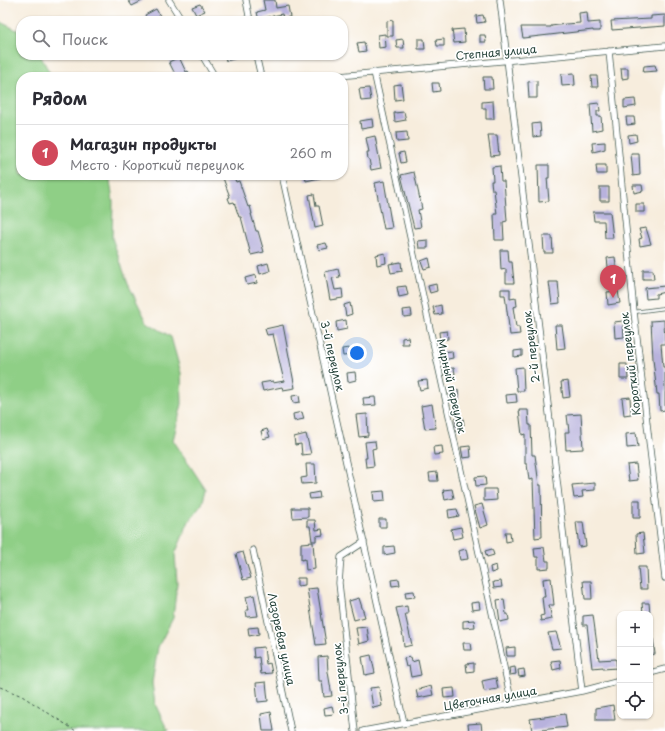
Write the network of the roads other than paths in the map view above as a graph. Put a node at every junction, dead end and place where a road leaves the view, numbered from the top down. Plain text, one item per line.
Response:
1 (169, 0) edge
2 (246, 0) edge
3 (500, 0) edge
4 (179, 16) edge
5 (249, 16) edge
6 (665, 46) edge
7 (609, 51) junction
8 (205, 60) edge
9 (257, 60) edge
10 (508, 62) junction
11 (212, 72) edge
12 (259, 72) edge
13 (374, 72) junction
14 (348, 75) edge
15 (283, 180) edge
16 (665, 308) edge
17 (634, 312) junction
18 (364, 542) junction
19 (253, 550) dead end
20 (665, 578) edge
21 (665, 669) edge
22 (653, 672) edge
23 (617, 682) edge
24 (582, 691) junction
25 (512, 704) junction
26 (404, 723) junction
27 (291, 731) edge
28 (355, 731) edge
29 (363, 731) edge

1 - 4 street
2 - 5 street
3 - 10 street, 2-й переулок
6 - 7 street, Степная улица
7 - 10 street, Степная улица
7 - 17 street, Короткий переулок
8 - 11 street
9 - 12 street
10 - 13 street, Степная улица
10 - 24 street, 2-й переулок
13 - 14 street, Степная улица
13 - 25 street, Мирный переулок
15 - 18 street, 3-й переулок
16 - 17 lane
17 - 20 street, Короткий переулок
18 - 26 street, 3-й переулок
18 - 28 street, 3-й переулок
19 - 27 street, Лазоревая улица
21 - 22 street
23 - 24 street, Цветочная улица
24 - 25 street, Цветочная улица
25 - 26 street, Цветочная улица
26 - 29 street, Цветочная улица

